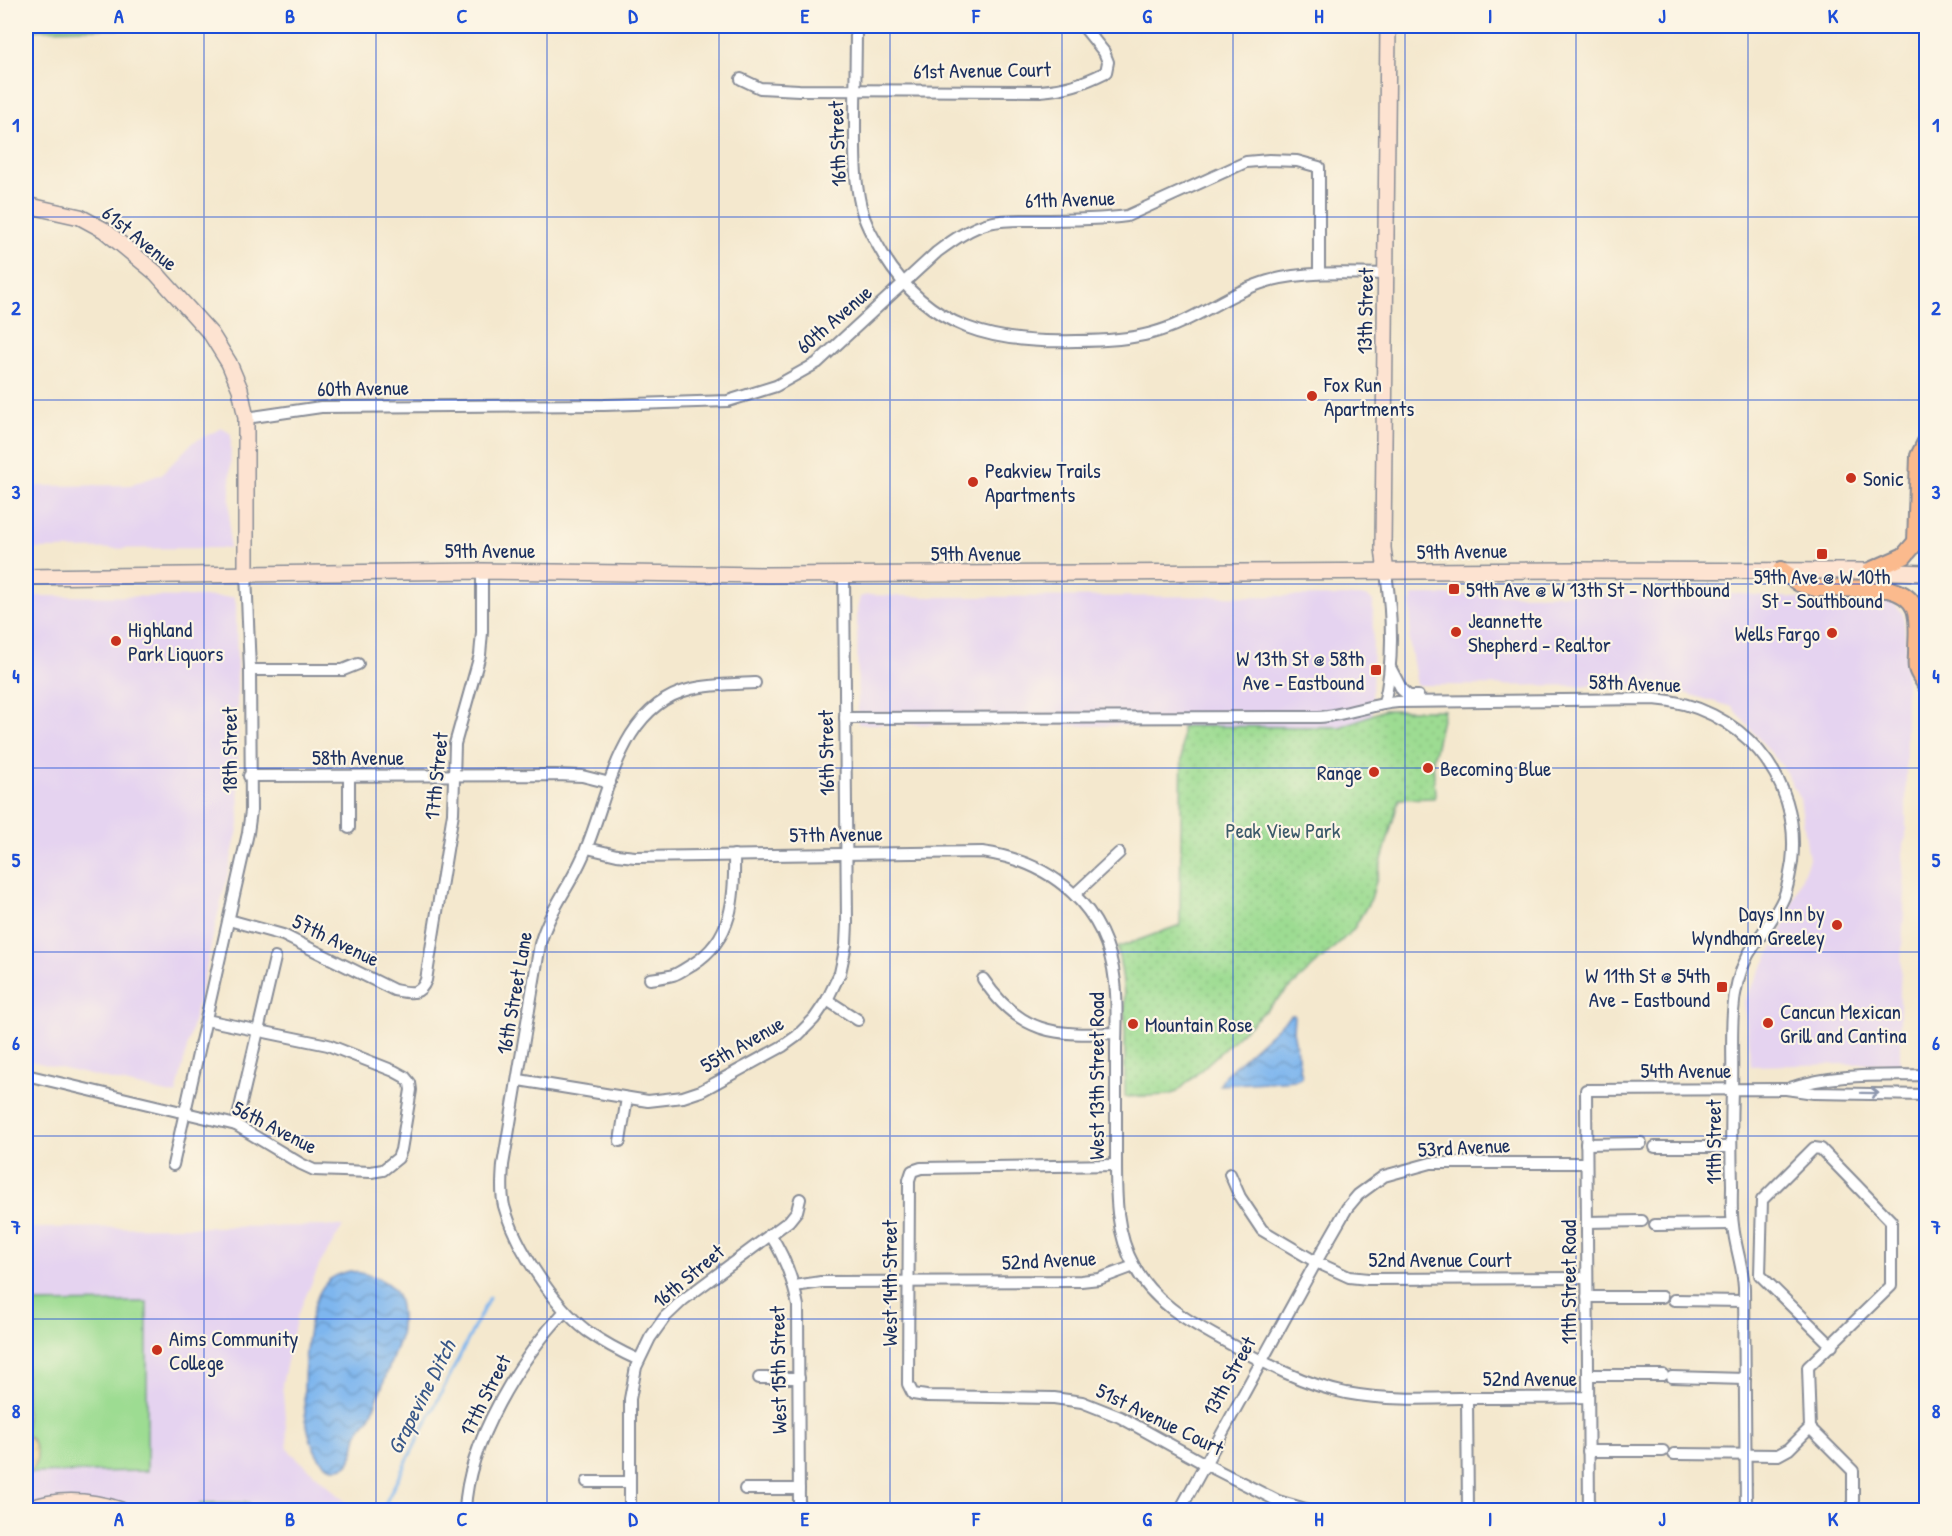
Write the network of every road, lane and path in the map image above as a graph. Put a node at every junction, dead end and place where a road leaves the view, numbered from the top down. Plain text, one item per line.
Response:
1 (856, 26) edge
2 (1083, 26) edge
3 (1388, 26) edge
4 (741, 79) dead end
5 (855, 90) junction
6 (26, 205) edge
7 (1319, 273) junction
8 (1386, 274) junction
9 (904, 285) junction
10 (211, 334) joint
11 (246, 418) junction
12 (1926, 442) edge
13 (1781, 570) junction
14 (482, 571) junction
15 (1870, 571) junction
16 (246, 573) junction
17 (1386, 573) junction
18 (1926, 573) edge
19 (844, 574) junction
20 (26, 577) edge
21 (358, 664) dead end
22 (1390, 665) junction
23 (250, 670) junction
24 (755, 683) dead end
25 (1926, 685) edge
26 (1450, 700) junction
27 (1384, 703) junction
28 (845, 717) junction
29 (454, 775) junction
30 (249, 776) junction
31 (349, 777) junction
32 (610, 783) junction
33 (1781, 788) joint
34 (349, 828) dead end
35 (587, 848) junction
36 (846, 852) junction
37 (1119, 853) dead end
38 (734, 855) junction
39 (1075, 894) junction
40 (229, 920) junction
41 (275, 958) dead end
42 (650, 979) dead end
43 (983, 979) dead end
44 (423, 986) joint
45 (827, 1000) junction
46 (206, 1020) junction
47 (858, 1020) dead end
48 (258, 1031) junction
49 (1116, 1033) junction
50 (26, 1075) edge
51 (1926, 1075) edge
52 (519, 1080) junction
53 (1732, 1089) junction
54 (1786, 1089) junction
55 (1586, 1090) joint
56 (1926, 1095) edge
57 (627, 1098) junction
58 (186, 1112) junction
59 (236, 1125) junction
60 (620, 1141) dead end
61 (1641, 1143) dead end
62 (1586, 1144) junction
63 (1654, 1147) dead end
64 (1731, 1147) junction
65 (1586, 1163) junction
66 (173, 1165) dead end
67 (1116, 1165) junction
68 (1230, 1174) dead end
69 (800, 1199) dead end
70 (1642, 1221) dead end
71 (1587, 1222) junction
72 (1732, 1224) junction
73 (1655, 1225) dead end
74 (770, 1234) junction
75 (1316, 1262) junction
76 (1134, 1266) junction
77 (1743, 1274) junction
78 (1760, 1275) junction
79 (1587, 1278) junction
80 (909, 1282) junction
81 (795, 1286) junction
82 (1587, 1297) junction
83 (1662, 1297) dead end
84 (1674, 1300) dead end
85 (1744, 1301) junction
86 (565, 1311) junction
87 (1832, 1346) junction
88 (639, 1360) junction
89 (1261, 1361) junction
90 (1588, 1375) junction
91 (759, 1378) dead end
92 (799, 1378) junction
93 (1745, 1379) junction
94 (914, 1394) joint
95 (1588, 1397) junction
96 (1467, 1398) junction
97 (1810, 1428) junction
98 (1588, 1451) junction
99 (1746, 1455) junction
100 (1205, 1464) junction
101 (587, 1482) dead end
102 (630, 1482) junction
103 (745, 1489) dead end
104 (799, 1489) junction
105 (26, 1510) edge
106 (121, 1510) edge
107 (465, 1510) edge
108 (630, 1510) edge
109 (799, 1510) edge
110 (1180, 1510) edge
111 (1309, 1510) edge
112 (1468, 1510) edge
113 (1589, 1510) edge
114 (1746, 1510) edge
115 (1853, 1510) edge

1 - 5 street, 16th Street
2 - 5 street, 61st Avenue Court
3 - 8 main road, 13th Street
4 - 5 street, 61st Avenue Court
5 - 9 street, 16th Street
6 - 10 main road, 61st Avenue
7 - 8 street, 60th Avenue
7 - 9 street, 60th Avenue
7 - 9 street, 61th Avenue
8 - 17 main road, 13th Street
9 - 11 street, 60th Avenue
10 - 11 main road, 18th Street
11 - 16 main road, 18th Street
12 - 15 main road
13 - 15 main road, 59th Avenue
13 - 17 main road, 59th Avenue
13 - 25 main road
14 - 16 main road, 59th Avenue
14 - 19 main road, 59th Avenue
14 - 29 street, 17th Street
15 - 18 main road, 59th Avenue
16 - 20 main road, 59th Avenue
16 - 23 street, 18th Street
17 - 19 main road, 59th Avenue
17 - 22 street, 13th Street
19 - 28 street, 16th Street
21 - 23 street
22 - 26 street, 58th Avenue
22 - 27 street, 13th Street
23 - 30 street, 18th Street
24 - 32 street, 16th Street Lane
26 - 27 street, 58th Avenue
26 - 33 street, 58th Avenue
27 - 28 street, 58th Avenue
28 - 36 street, 16th Street
29 - 31 street, 58th Avenue
29 - 32 street, 58th Avenue
29 - 44 street, 17th Street
30 - 31 street, 58th Avenue
30 - 40 street, 18th Street
31 - 34 street
32 - 35 street, 16th Street Lane
33 - 53 street, 11th Street
35 - 38 street, 57th Avenue
35 - 52 street, 16th Street Lane
36 - 38 street, 57th Avenue
36 - 39 street, 57th Avenue
36 - 45 street, 16th Street
37 - 39 street
38 - 42 street
39 - 49 street, West 13th Street Road
40 - 44 street, 57th Avenue
40 - 46 street, 18th Street
41 - 48 street
43 - 49 street
45 - 47 street
45 - 57 street, 55th Avenue
46 - 48 street
46 - 58 street, 18th Street
48 - 59 street
48 - 59 street, 56th Avenue
49 - 67 street, West 13th Street Road
50 - 58 street, 56th Avenue
51 - 54 street, 54th Avenue
52 - 57 street, 55th Avenue
52 - 86 street, 16th Street Lane
53 - 54 street, 54th Avenue
53 - 55 street, 54th Avenue
53 - 64 street, 11th Street
54 -> 56 street, 54th Avenue
55 - 62 street, 11th Street Road
57 - 60 street
58 - 59 street, 56th Avenue
58 - 66 street, 18th Street
61 - 62 street
62 - 65 street, 11th Street Road
63 - 64 street
64 - 72 street, 11th Street
65 - 71 street, 11th Street Road
65 - 75 street, 53rd Avenue
67 - 76 street, West 13th Street Road
67 - 80 street, West 14th Street
68 - 75 street, 52nd Avenue Court
69 - 74 street, 16th Street
70 - 71 street
71 - 79 street, 11th Street Road
72 - 73 street
72 - 77 street, 11th Street
74 - 81 street, West 15th Street
74 - 88 street, 16th Street
75 - 79 street, 52nd Avenue Court
75 - 89 street, 13th Street
76 - 80 street, 52nd Avenue
76 - 89 street, 52nd Avenue
77 - 78 street
77 - 85 street, 11th Street
78 - 87 street
78 - 87 street
79 - 82 street, 11th Street Road
80 - 81 street, 52nd Avenue
80 - 94 street, West 14th Street
81 - 92 street, West 15th Street
82 - 83 street
82 - 90 street, 11th Street Road
84 - 85 street
85 - 93 street, 11th Street
86 - 88 street, 16th Street Lane
86 - 107 street, 17th Street
87 - 97 street
88 - 102 street, 16th Street
89 - 96 street, 52nd Avenue
89 - 100 street, 13th Street
90 - 93 street
90 - 95 street, 11th Street Road
91 - 92 street
92 - 104 street, West 15th Street
93 - 99 street, 11th Street
94 - 100 street, 51st Avenue Court
95 - 96 street, 52nd Avenue
95 - 98 street, 11th Street Road
96 - 112 street
97 - 99 street
97 - 115 street
98 - 99 street
98 - 113 street, 11th Street Road
99 - 114 street, 11th Street
100 - 110 street, 13th Street
100 - 111 street, 51st Avenue Court
101 - 102 street
102 - 108 street, 16th Street
103 - 104 street
104 - 109 street, West 15th Street
105 - 106 main road

